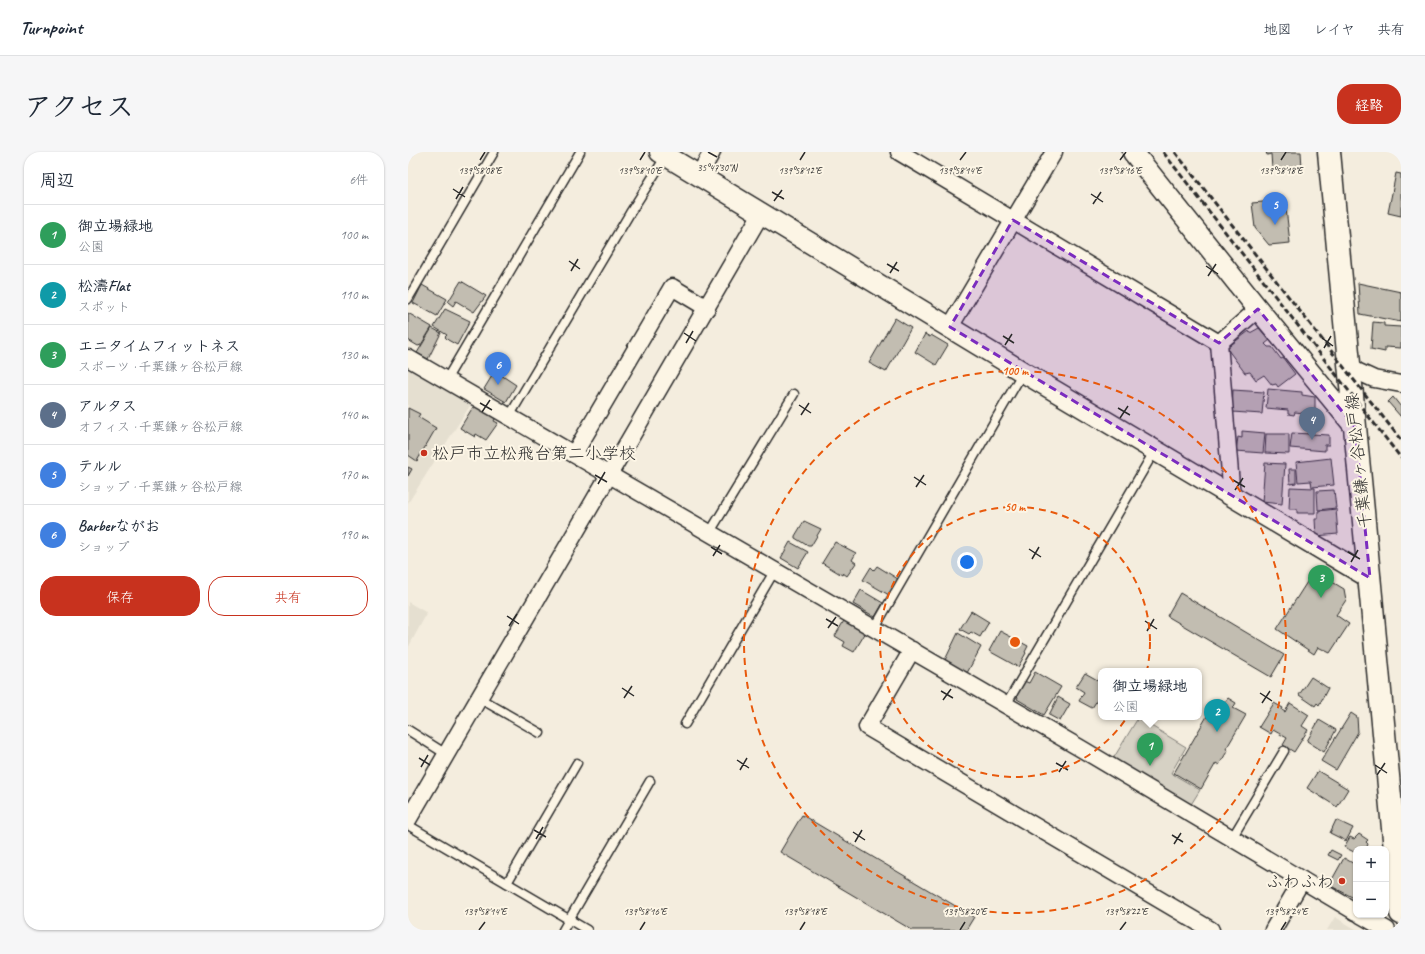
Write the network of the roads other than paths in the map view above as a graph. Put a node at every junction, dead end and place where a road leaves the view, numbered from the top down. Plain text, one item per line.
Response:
1 (494, 152) edge
2 (580, 152) edge
3 (712, 152) edge
4 (899, 152) edge
5 (1133, 152) edge
6 (1329, 152) edge
7 (663, 154) edge
8 (1049, 154) edge
9 (699, 175) junction
10 (762, 212) junction
11 (1013, 220) junction
12 (408, 299) edge
13 (707, 308) junction
14 (1258, 309) junction
15 (950, 328) junction
16 (1219, 343) junction
17 (408, 358) edge
18 (1350, 368) junction
19 (1023, 372) junction
20 (446, 380) junction
21 (1401, 384) edge
22 (794, 394) dead end
23 (510, 415) junction
24 (1355, 427) junction
25 (1155, 450) junction
26 (574, 454) junction
27 (610, 475) junction
28 (1232, 497) junction
29 (710, 532) junction
30 (775, 570) junction
31 (1370, 578) junction
32 (874, 629) junction
33 (912, 650) junction
34 (479, 698) junction
35 (1006, 705) junction
36 (685, 724) dead end
37 (408, 730) edge
38 (540, 733) dead end
39 (1284, 751) dead end
40 (446, 754) junction
41 (577, 763) dead end
42 (650, 781) dead end
43 (408, 820) edge
44 (408, 825) edge
45 (1232, 838) junction
46 (1302, 880) junction
47 (507, 883) junction
48 (1400, 886) edge
49 (1353, 910) edge
50 (1401, 913) edge
51 (1366, 918) edge
52 (569, 919) junction
53 (563, 930) edge
54 (587, 930) edge
55 (1211, 930) edge
56 (1273, 930) edge
57 (1386, 930) edge

1 - 12 lane
2 - 20 lane
3 - 9 street
4 - 11 street
5 - 14 street
6 - 18 main road, 千葉鎌ヶ谷松戸線
7 - 9 street
7 - 23 lane
8 - 11 street
9 - 10 street
10 - 13 street
10 - 15 street
11 - 15 street
11 - 16 street
13 - 26 street
13 - 27 street
14 - 16 street
14 - 24 street
15 - 19 street
16 - 28 street
17 - 20 street
18 - 21 street
18 - 24 main road, 千葉鎌ヶ谷松戸線
19 - 25 street
19 - 32 lane
20 - 23 street
22 - 29 lane
23 - 26 street
24 - 31 main road, 千葉鎌ヶ谷松戸線
25 - 28 street
25 - 35 lane
26 - 27 street
27 - 29 street
27 - 34 street
28 - 31 street
29 - 30 street
30 - 32 street
30 - 36 lane
31 - 48 main road, 千葉鎌ヶ谷松戸線
32 - 33 street
33 - 35 street
33 - 55 street
34 - 38 lane
34 - 40 street
35 - 45 street
37 - 40 lane
39 - 45 lane
40 - 43 street
41 - 47 lane
42 - 52 lane
44 - 47 lane
45 - 46 street
46 - 49 street
46 - 56 street
47 - 52 lane
48 - 50 main road, 千葉鎌ヶ谷松戸線
51 - 57 street
52 - 53 lane
52 - 54 lane

